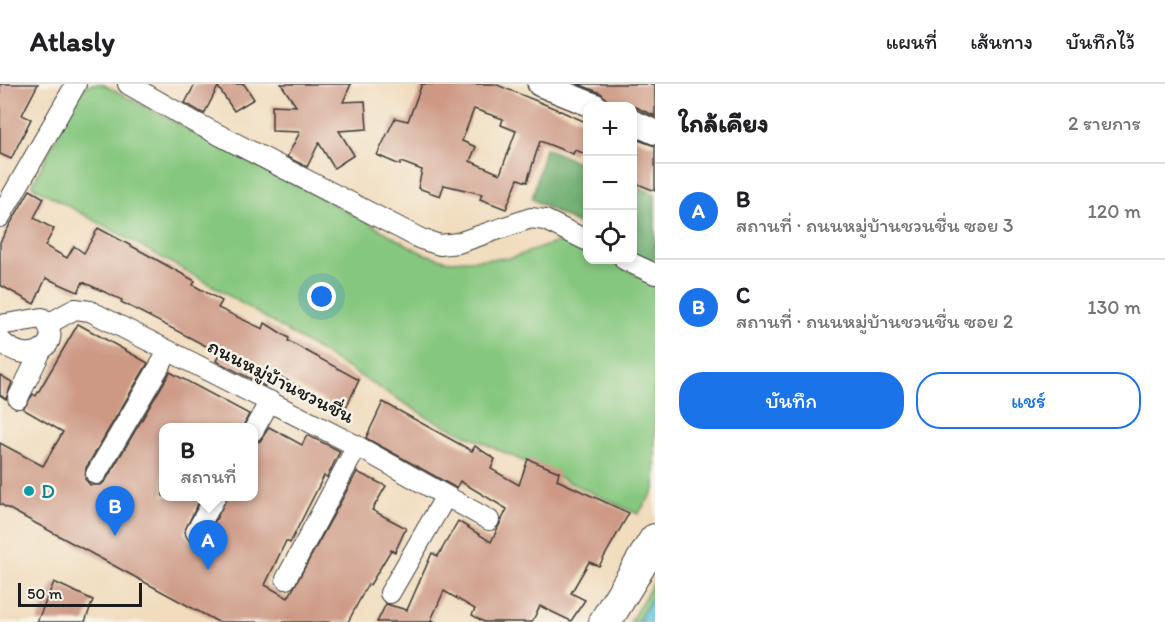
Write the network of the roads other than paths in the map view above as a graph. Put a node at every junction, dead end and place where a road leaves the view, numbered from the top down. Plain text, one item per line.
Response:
1 (76, 84) edge
2 (128, 84) edge
3 (540, 84) edge
4 (585, 102) edge
5 (637, 124) edge
6 (655, 132) edge
7 (0, 217) edge
8 (583, 238) edge
9 (634, 264) edge
10 (655, 274) edge
11 (48, 324) junction
12 (0, 325) edge
13 (0, 340) edge
14 (42, 349) junction
15 (168, 352) junction
16 (18, 398) dead end
17 (270, 401) junction
18 (258, 423) edge
19 (357, 446) junction
20 (96, 474) dead end
21 (446, 496) junction
22 (213, 501) edge
23 (489, 520) dead end
24 (195, 532) dead end
25 (655, 540) edge
26 (285, 579) dead end
27 (390, 593) dead end
28 (605, 622) edge

1 - 7 street
2 - 8 street
3 - 4 street
5 - 6 street
9 - 10 street
11 - 12 street
11 - 14 street
11 - 15 street, ถนนหมู่บ้านชวนชื่น
13 - 14 street
14 - 16 street
15 - 17 street, ถนนหมู่บ้านชวนชื่น
15 - 20 street
17 - 18 street
17 - 19 street, ถนนหมู่บ้านชวนชื่น
19 - 21 street, ถนนหมู่บ้านชวนชื่น
19 - 26 street
21 - 23 street, ถนนหมู่บ้านชวนชื่น
21 - 27 street
22 - 24 street
25 - 28 main road

